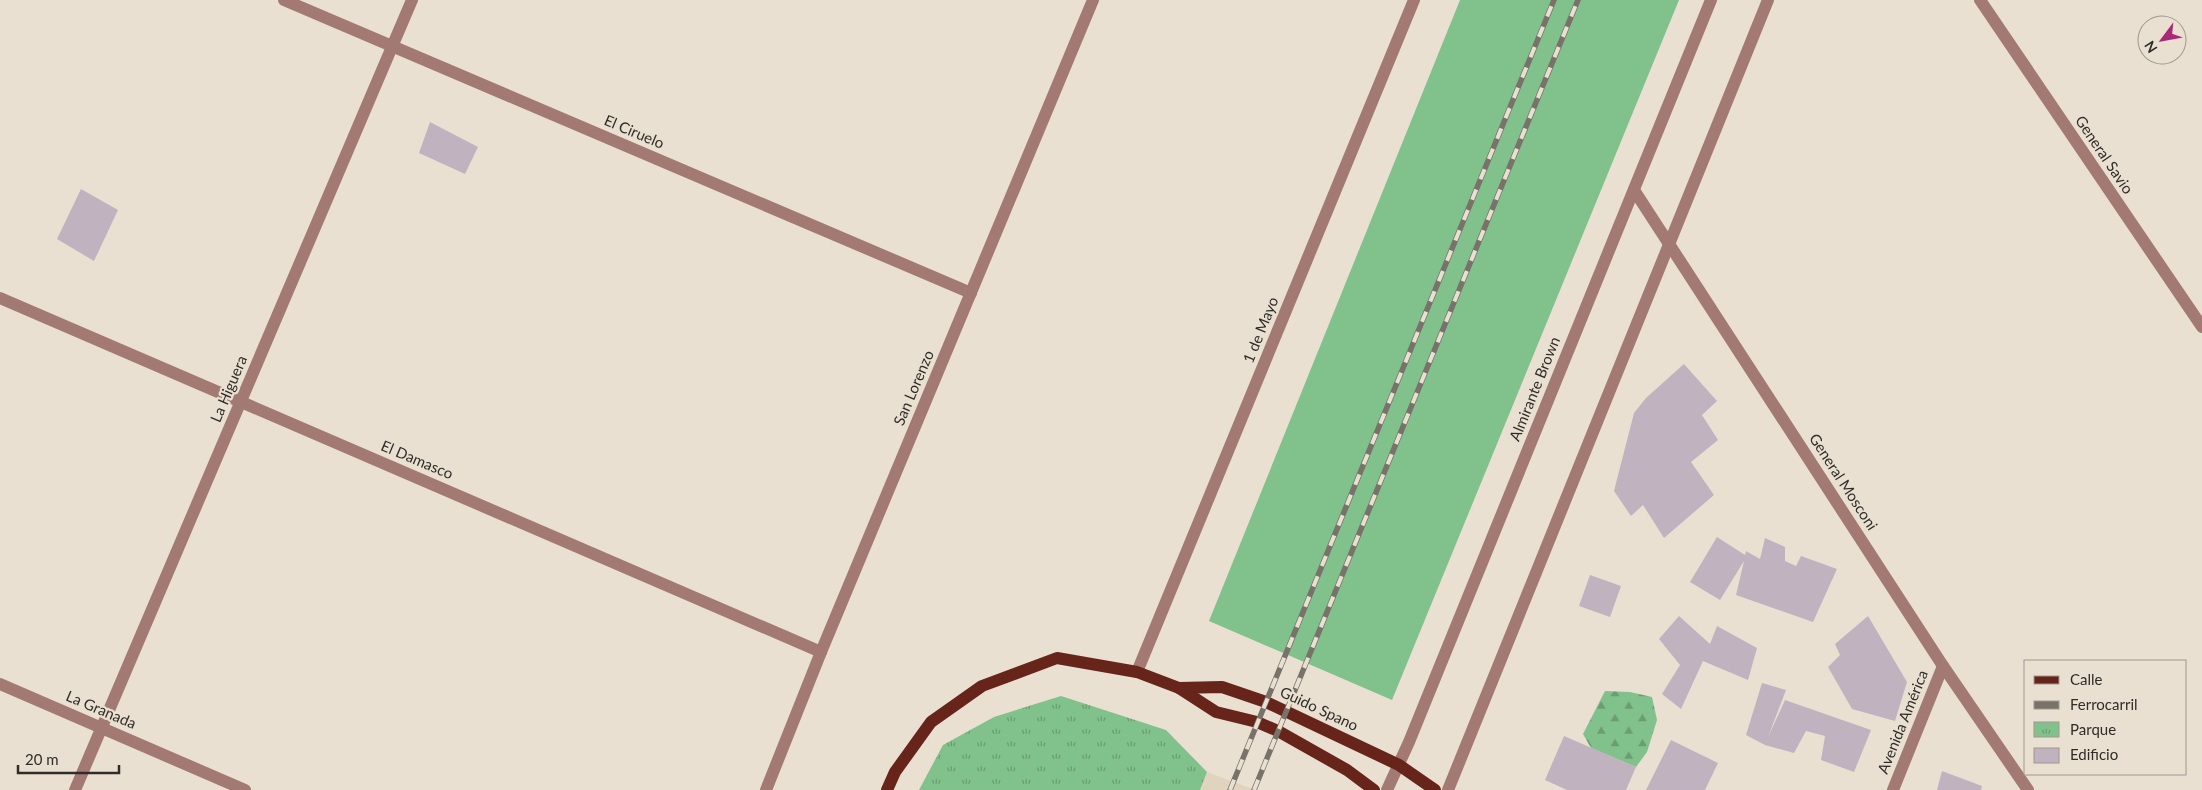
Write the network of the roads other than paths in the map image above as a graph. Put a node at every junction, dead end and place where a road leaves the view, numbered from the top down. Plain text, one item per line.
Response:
1 (284, 0) edge
2 (412, 0) edge
3 (1093, 0) edge
4 (1414, 0) edge
5 (1711, 0) edge
6 (1768, 0) edge
7 (1980, 0) edge
8 (392, 46) junction
9 (1634, 190) junction
10 (1669, 245) junction
11 (971, 293) junction
12 (0, 298) edge
13 (2202, 327) edge
14 (241, 402) junction
15 (821, 652) junction
16 (1943, 666) junction
17 (1137, 672) junction
18 (0, 684) edge
19 (1179, 688) junction
20 (101, 728) junction
21 (1399, 765) junction
22 (75, 790) edge
23 (245, 790) edge
24 (766, 790) edge
25 (887, 790) edge
26 (1374, 790) edge
27 (1387, 790) edge
28 (1435, 790) edge
29 (1448, 790) edge
30 (1892, 790) edge
31 (2028, 790) edge

1 - 8 street, El Ciruelo
2 - 8 street, La Higuera
3 - 11 street, San Lorenzo
4 - 17 street, 1 de Mayo
5 - 9 street, Almirante Brown
6 - 10 street
7 - 13 street, General Savio
8 - 11 street, El Ciruelo
8 - 14 street, La Higuera
9 - 10 street, General Mosconi
9 - 21 street, Almirante Brown
10 - 16 street, General Mosconi
10 - 29 street
11 - 15 street, San Lorenzo
12 - 14 street, El Damasco
14 - 15 street, El Damasco
14 - 20 street, La Higuera
15 - 24 street, San Lorenzo
16 - 30 street, Avenida América
16 - 31 street, General Mosconi
17 - 19 main road, Guido Spano
17 - 25 main road, Guido Spano
18 - 20 street, La Granada
19 - 21 main road, Guido Spano
19 - 26 main road, Guido Spano
20 - 22 street, La Higuera
20 - 23 street, La Granada
21 - 27 street, Almirante Brown
21 - 28 main road, Guido Spano

